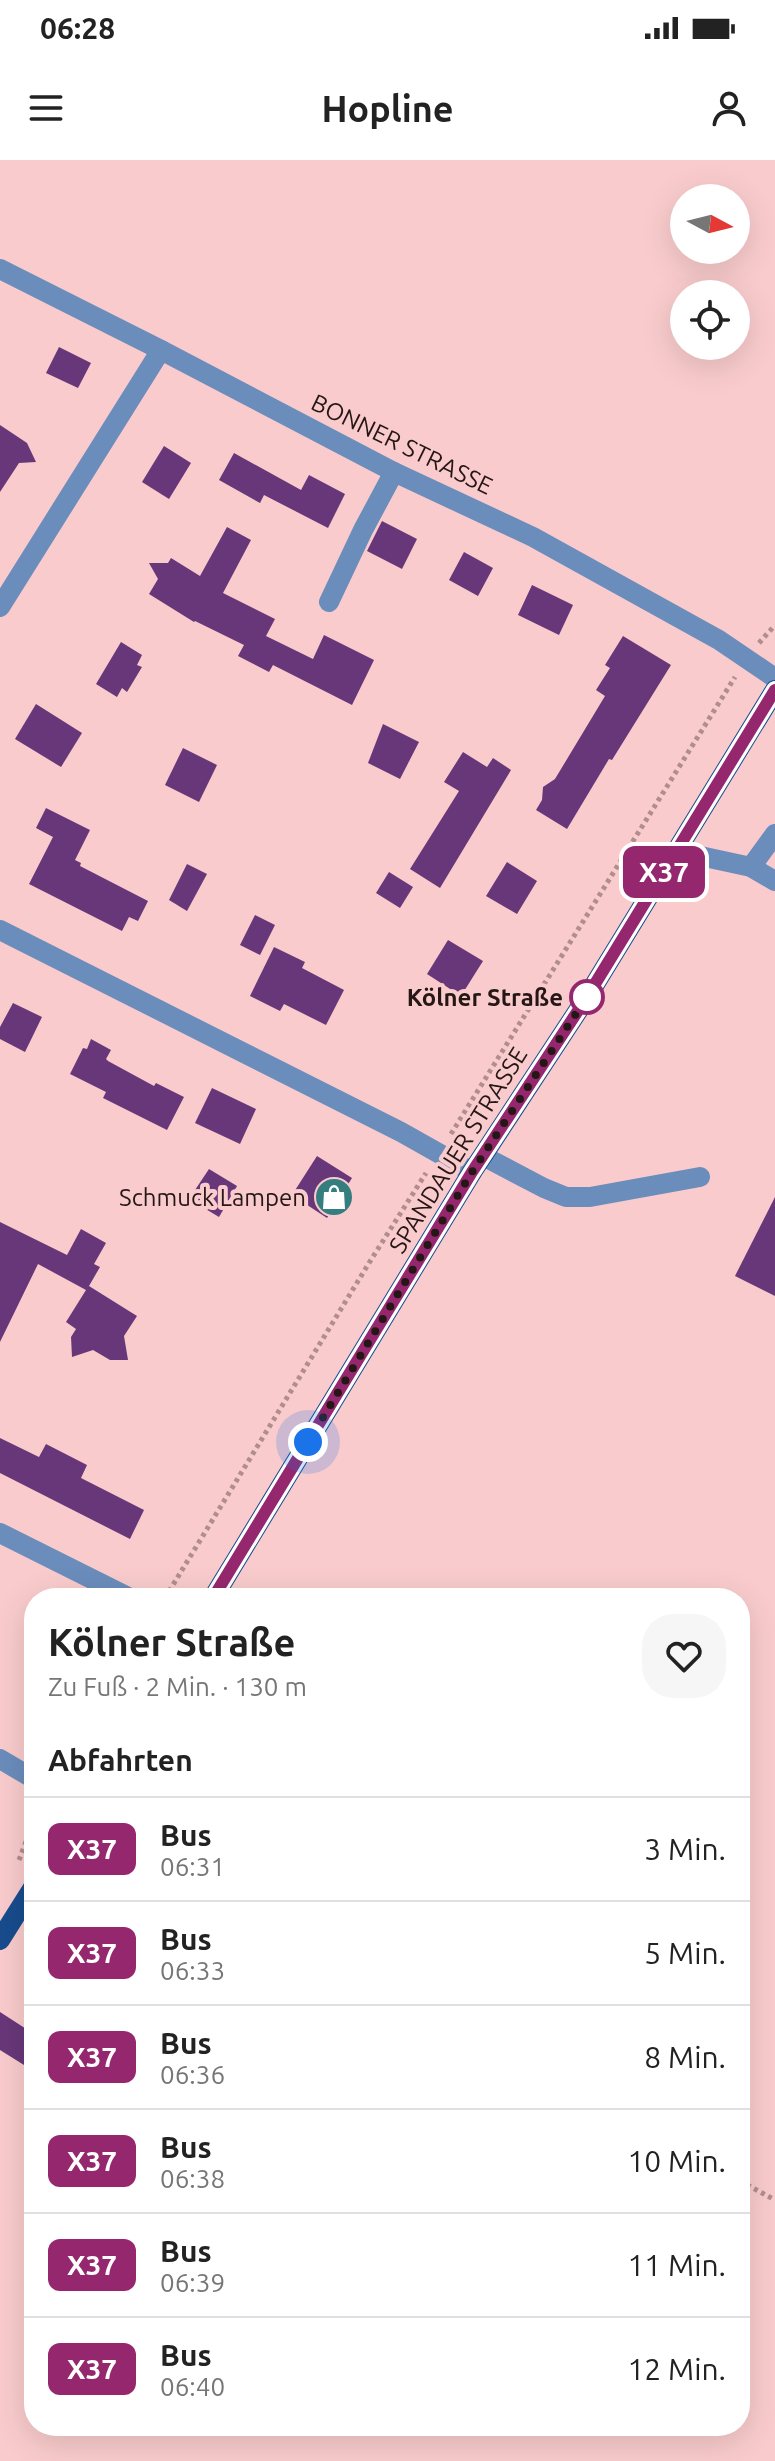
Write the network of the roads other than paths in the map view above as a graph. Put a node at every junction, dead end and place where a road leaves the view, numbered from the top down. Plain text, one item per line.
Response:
1 (0, 269) edge
2 (161, 350) junction
3 (394, 472) junction
4 (329, 602) dead end
5 (0, 607) edge
6 (775, 678) edge
7 (775, 690) edge
8 (775, 834) edge
9 (677, 851) junction
10 (751, 867) junction
11 (775, 881) edge
12 (0, 930) edge
13 (477, 1164) junction
14 (700, 1177) dead end
15 (0, 1533) edge
16 (110, 1588) edge
17 (219, 1588) edge
18 (0, 1759) edge
19 (24, 1773) edge
20 (24, 1902) edge
21 (0, 1940) edge

1 - 2 street, BONNER STRASSE
2 - 3 street, BONNER STRASSE
2 - 5 street
3 - 4 street
3 - 6 street, BONNER STRASSE
7 - 9 main road, SPANDAUER STRASSE
8 - 10 street
9 - 10 street
9 - 13 main road, SPANDAUER STRASSE
10 - 11 street
12 - 13 street
13 - 14 street
13 - 17 main road, SPANDAUER STRASSE
15 - 16 street
18 - 19 street
20 - 21 main road

